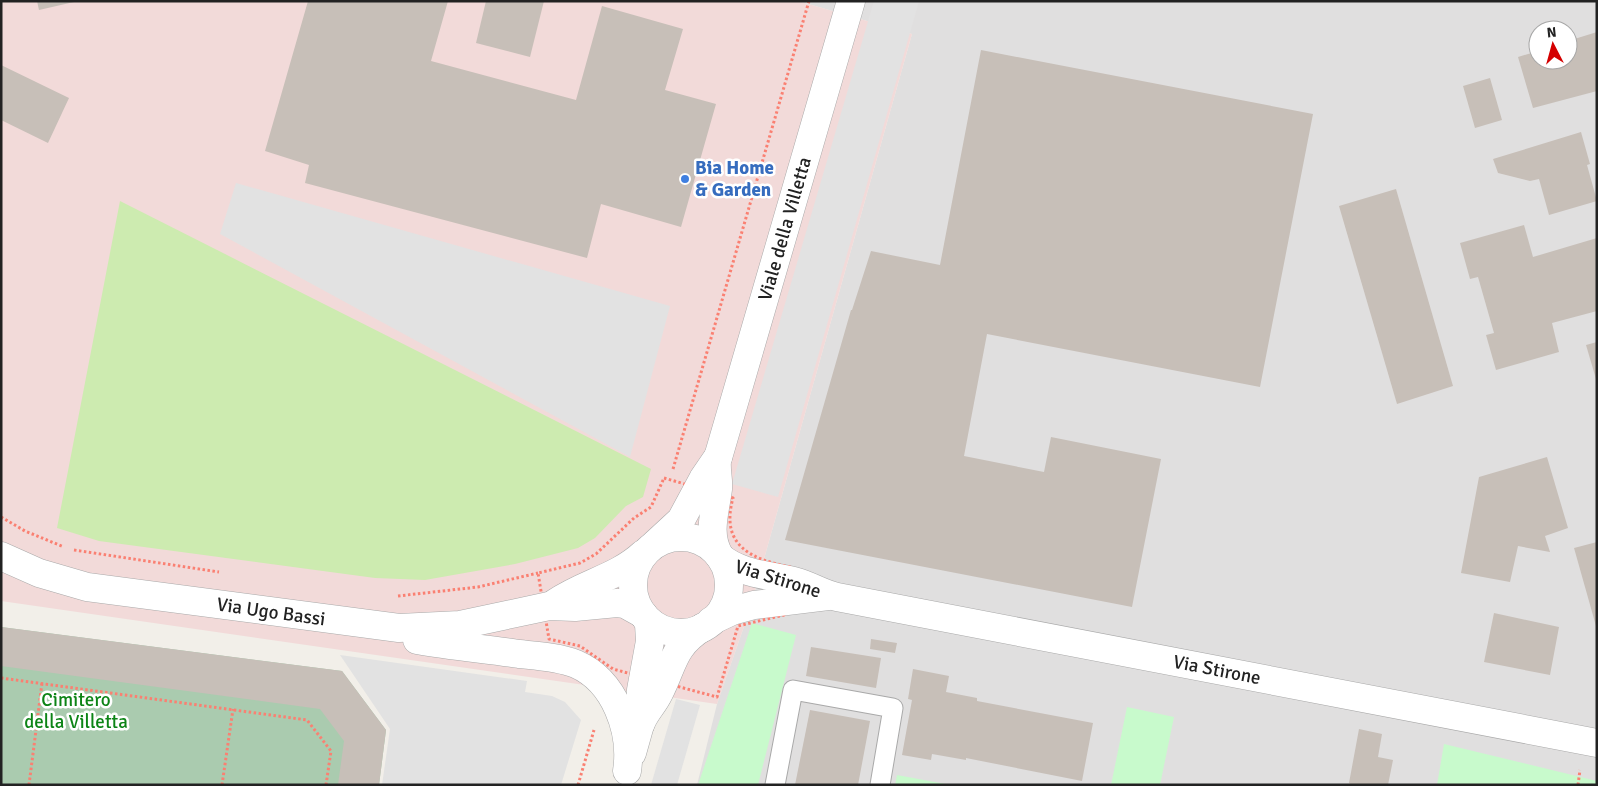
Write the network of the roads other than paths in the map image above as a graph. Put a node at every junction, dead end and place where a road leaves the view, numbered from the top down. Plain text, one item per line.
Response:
1 (851, 1) edge
2 (718, 457) junction
3 (649, 549) junction
4 (1, 556) edge
5 (720, 556) junction
6 (837, 597) junction
7 (544, 607) junction
8 (644, 616) junction
9 (707, 624) junction
10 (378, 626) junction
11 (640, 727) junction
12 (1597, 743) edge
13 (625, 778) edge
14 (775, 785) edge
15 (880, 785) edge

1 - 2 street, Viale della Villetta
2 - 3 street, Viale della Villetta
2 - 5 street, Viale della Villetta
3 - 5 street
3 - 7 street, Via Ugo Bassi
3 - 8 street
4 - 10 street, Via Ugo Bassi
5 - 6 street, Via Stirone
5 - 9 street
6 - 9 street, Via Stirone
6 - 12 street, Via Stirone
7 - 8 street, Via Ugo Bassi
7 - 10 street, Via Ugo Bassi
8 - 9 street
8 - 11 street
9 - 11 street
10 - 13 street
11 - 13 street
14 - 15 lane

